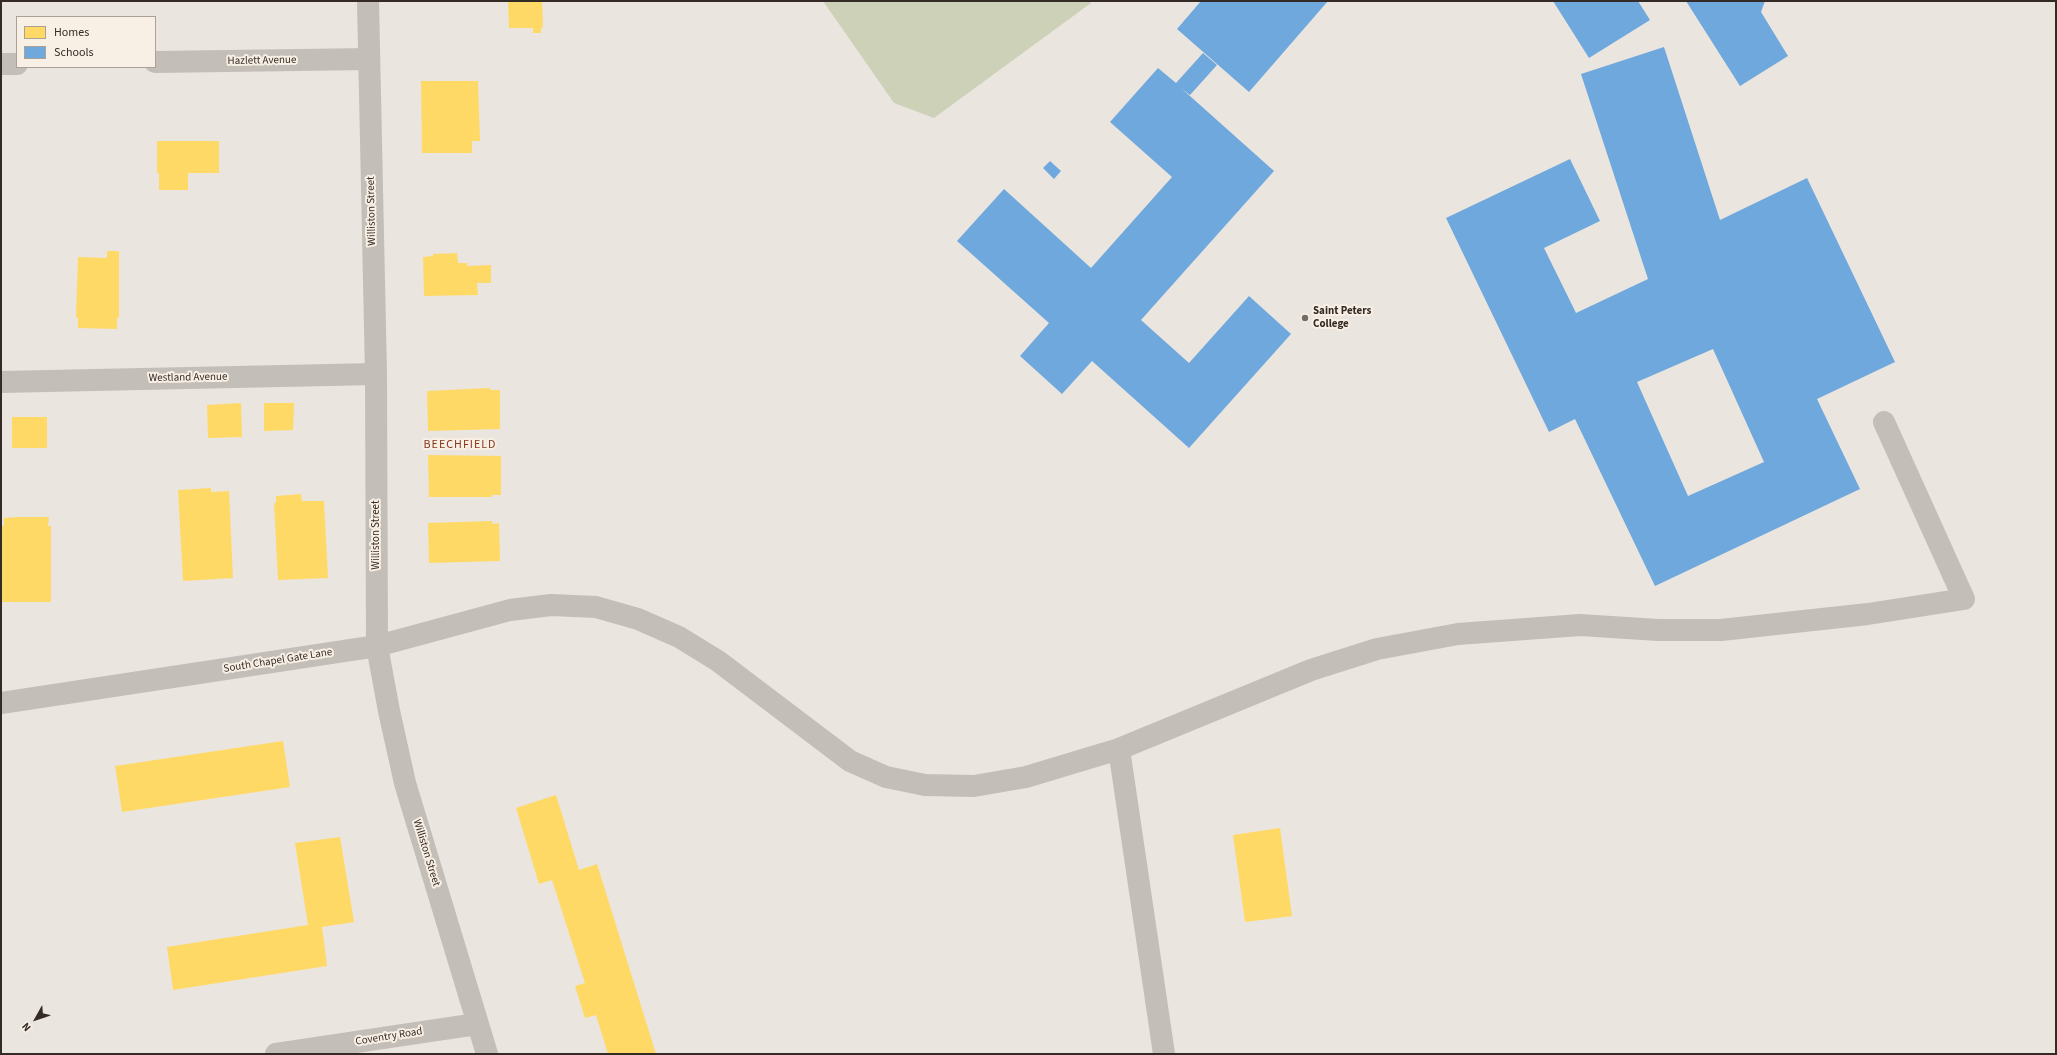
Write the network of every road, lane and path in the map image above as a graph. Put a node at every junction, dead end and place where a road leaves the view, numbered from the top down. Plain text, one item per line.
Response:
1 (368, 1) edge
2 (369, 60) junction
3 (156, 62) edge
4 (1, 64) edge
5 (16, 64) edge
6 (376, 374) junction
7 (1, 382) edge
8 (1884, 422) dead end
9 (377, 646) junction
10 (1, 703) edge
11 (1119, 749) junction
12 (478, 1024) junction
13 (276, 1054) edge
14 (487, 1054) edge
15 (1164, 1054) edge

1 - 2 street, Williston Street
2 - 3 street, Hazlett Avenue
2 - 6 street, Williston Street
4 - 5 street
6 - 7 street, Westland Avenue
6 - 9 street, Williston Street
8 - 11 street, South Chapel Gate Lane
9 - 10 street, South Chapel Gate Lane
9 - 11 street, South Chapel Gate Lane
9 - 12 street, Williston Street
11 - 15 street
12 - 13 street, Coventry Road
12 - 14 street, Williston Street

